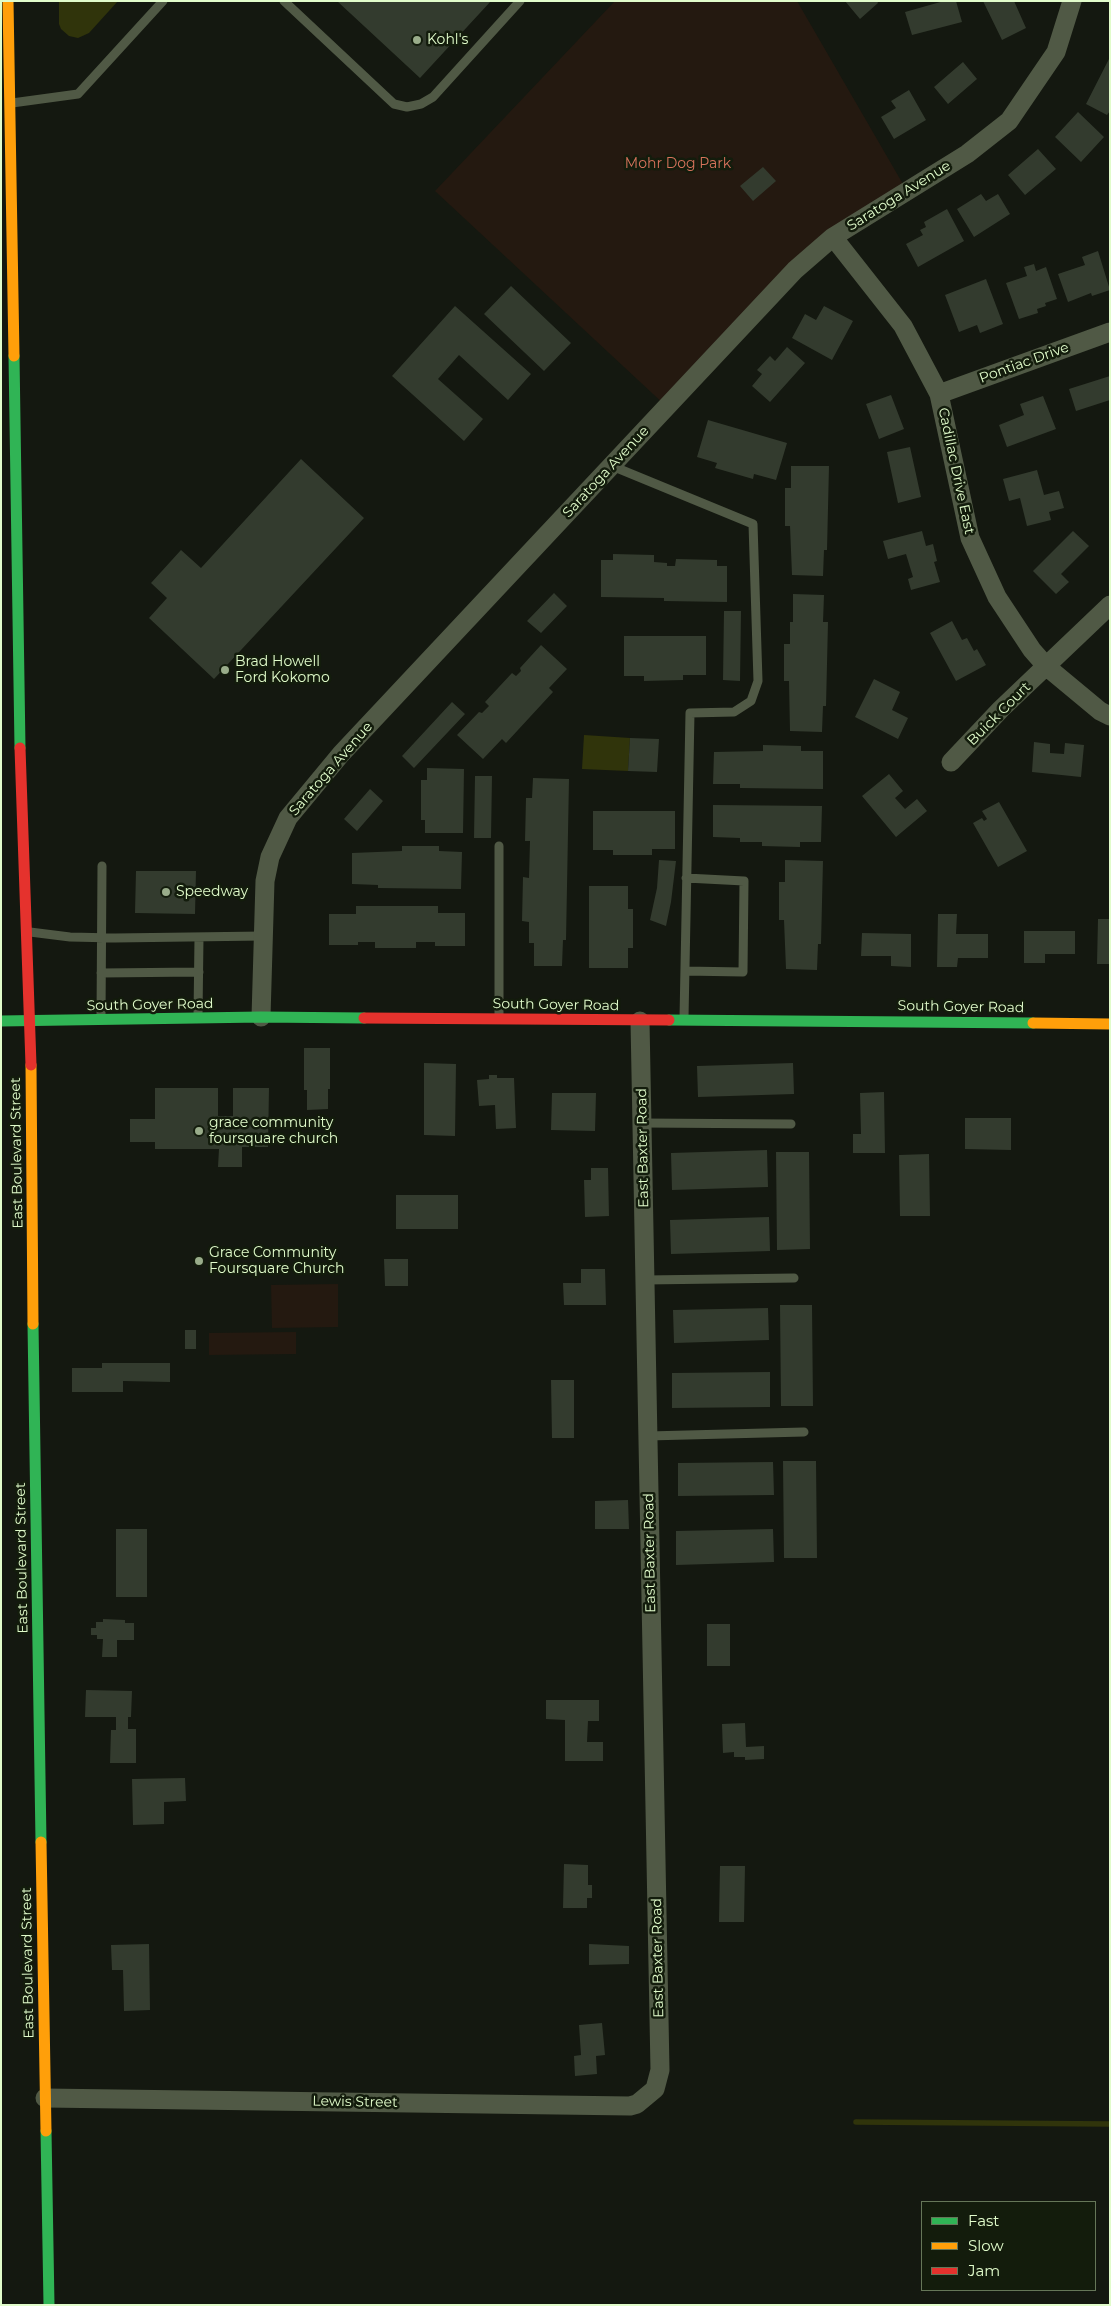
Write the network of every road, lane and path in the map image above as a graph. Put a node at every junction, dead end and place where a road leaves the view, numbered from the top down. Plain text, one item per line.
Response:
1 (8, 1) edge
2 (164, 1) edge
3 (284, 1) edge
4 (520, 1) edge
5 (1072, 1) edge
6 (10, 103) junction
7 (6, 176) edge
8 (833, 237) junction
9 (1110, 332) edge
10 (939, 394) junction
11 (612, 466) junction
12 (1110, 605) edge
13 (1047, 667) junction
14 (1110, 716) edge
15 (951, 762) dead end
16 (498, 846) dead end
17 (102, 866) dead end
18 (686, 878) junction
19 (27, 931) junction
20 (264, 936) junction
21 (101, 938) junction
22 (199, 938) junction
23 (684, 970) junction
24 (199, 972) junction
25 (101, 973) junction
26 (261, 1017) junction
27 (198, 1019) junction
28 (498, 1019) junction
29 (101, 1020) junction
30 (640, 1020) junction
31 (1, 1021) edge
32 (684, 1021) junction
33 (30, 1022) junction
34 (1110, 1024) edge
35 (642, 1124) junction
36 (791, 1124) dead end
37 (794, 1278) dead end
38 (645, 1280) junction
39 (804, 1432) dead end
40 (648, 1436) junction
41 (656, 2085) joint
42 (45, 2098) junction
43 (49, 2305) edge

1 - 6 main road, East Boulevard Street
2 - 6 lane
3 - 4 lane
5 - 8 street, Saratoga Avenue
6 - 7 main road, East Boulevard Street
7 - 19 main road, East Boulevard Street
8 - 10 street, Cadillac Drive East
8 - 11 street, Saratoga Avenue
9 - 10 street, Pontiac Drive
10 - 13 street, Cadillac Drive East
11 - 18 lane
11 - 20 street, Saratoga Avenue
12 - 13 street, Buick Court
13 - 14 street, Cadillac Drive East
13 - 15 street, Buick Court
16 - 28 lane
17 - 21 lane
18 - 23 lane
18 - 23 lane
19 - 21 lane
19 - 33 main road, East Boulevard Street
20 - 22 lane
20 - 26 street, Saratoga Avenue
21 - 22 lane
21 - 25 lane
22 - 24 lane
23 - 32 lane
24 - 25 lane
24 - 27 lane
25 - 29 lane
26 - 27 main road, South Goyer Road
26 - 28 main road, South Goyer Road
27 - 29 main road, South Goyer Road
28 - 30 main road, South Goyer Road
29 - 33 main road, South Goyer Road
30 - 32 main road, South Goyer Road
30 - 35 street, East Baxter Road
31 - 33 main road, South Goyer Road
32 - 34 main road, South Goyer Road
33 - 42 main road, East Boulevard Street
35 - 36 lane
35 - 38 street, East Baxter Road
37 - 38 lane
38 - 40 street, East Baxter Road
39 - 40 lane
40 - 41 street, East Baxter Road
41 - 42 street, Lewis Street
42 - 43 main road, East Boulevard Street

